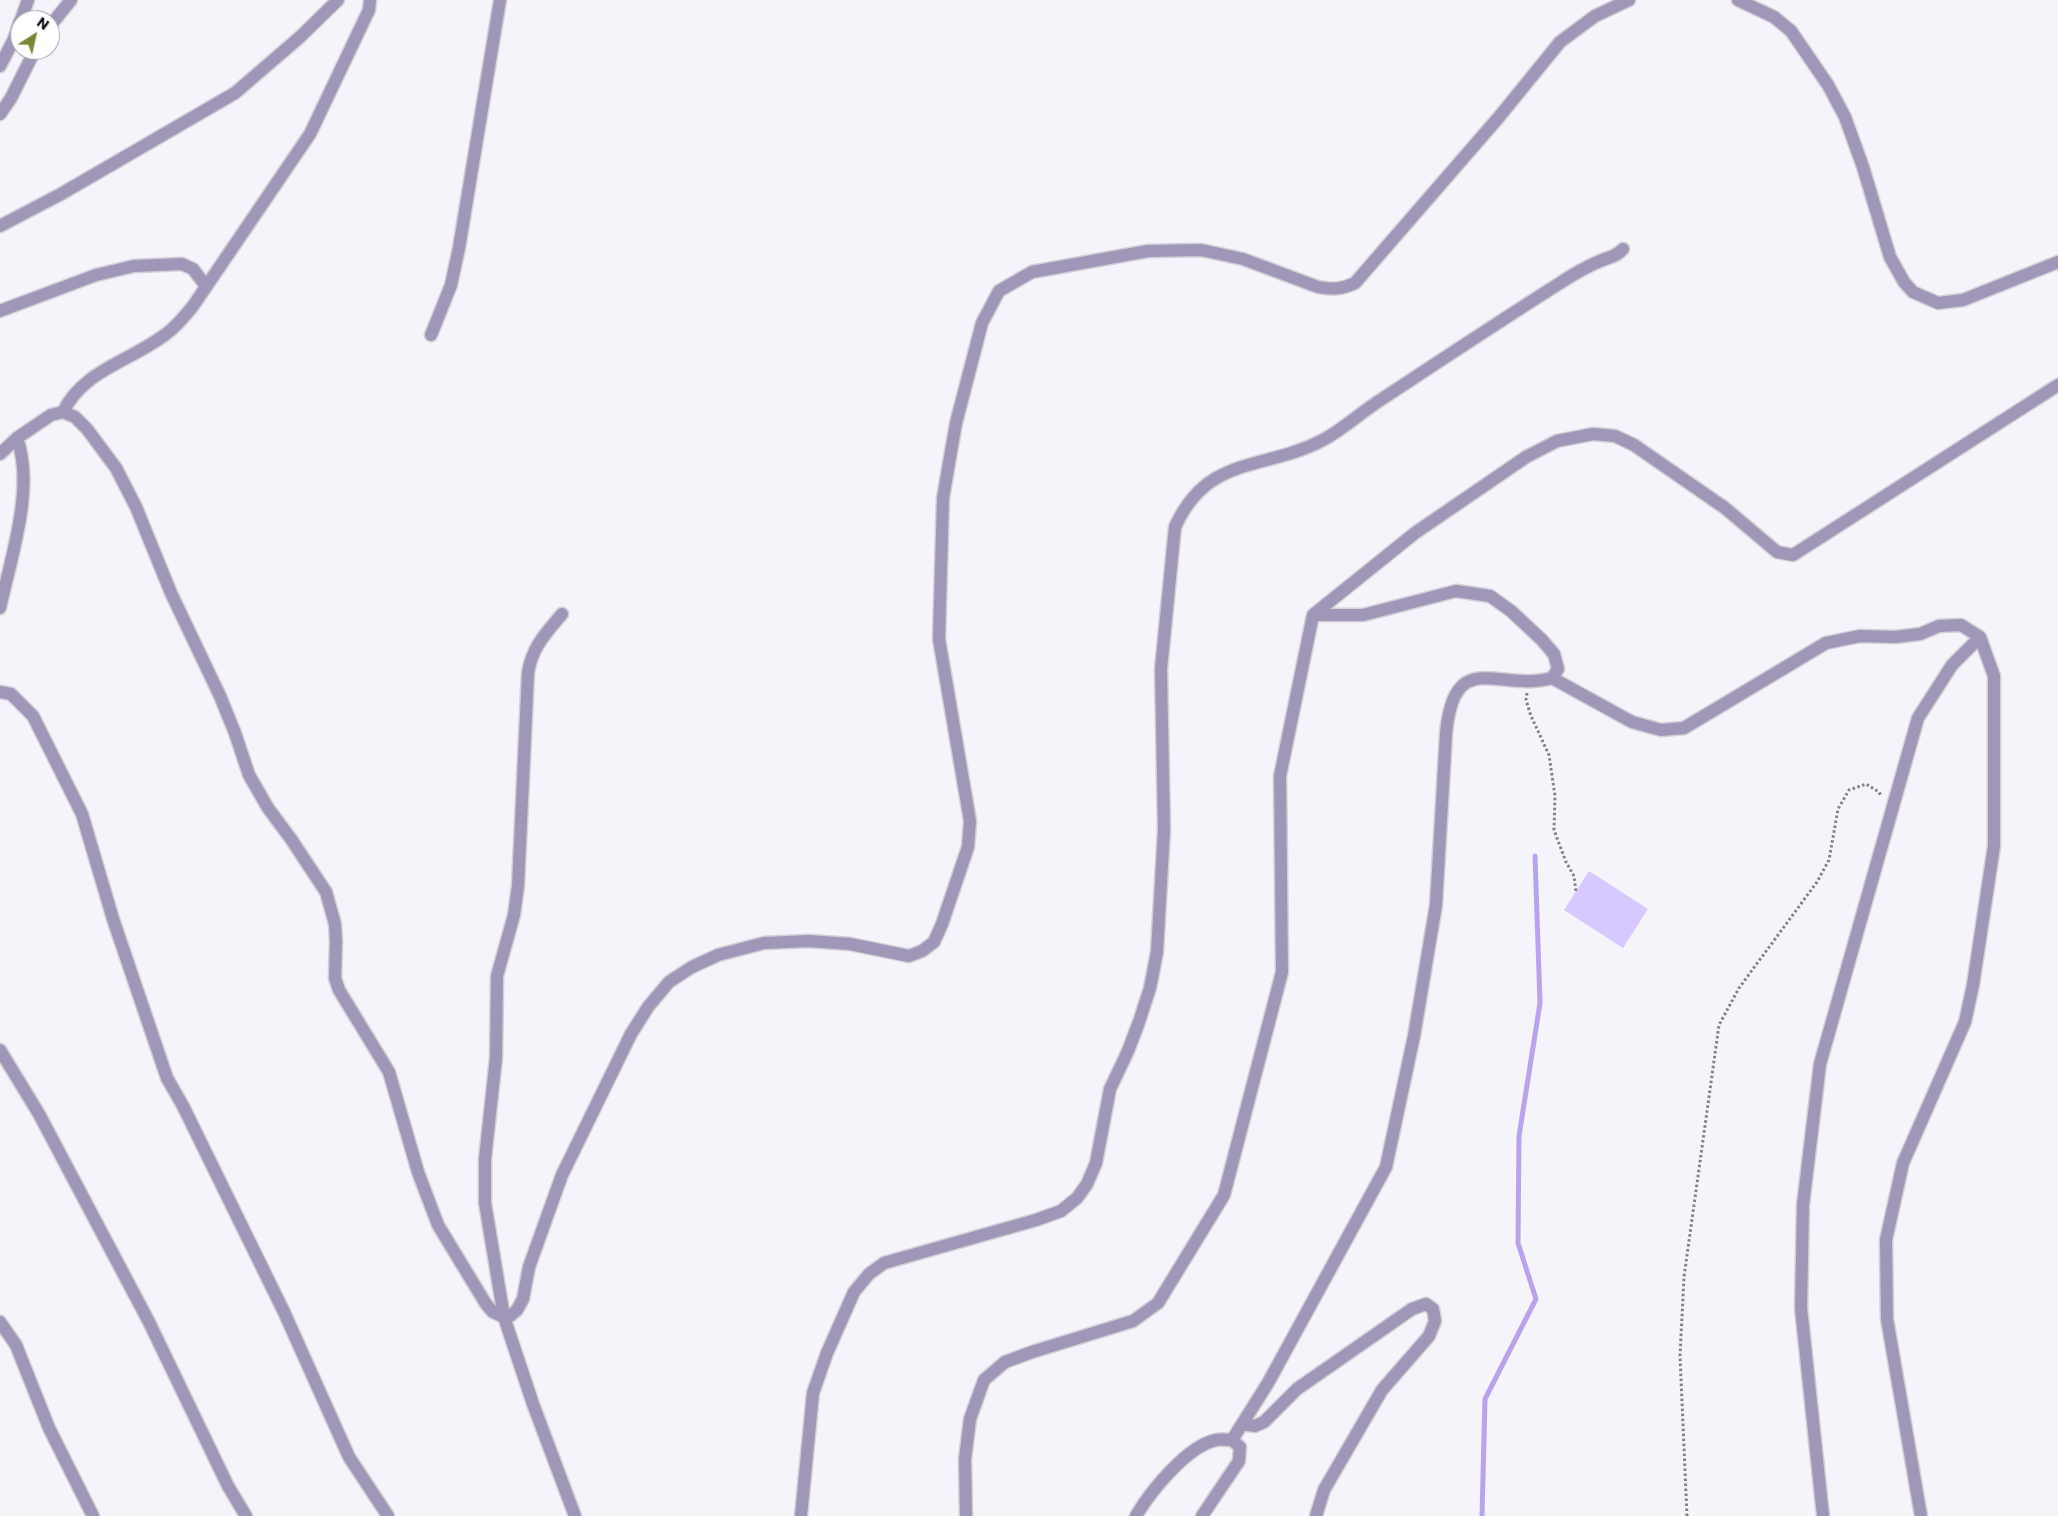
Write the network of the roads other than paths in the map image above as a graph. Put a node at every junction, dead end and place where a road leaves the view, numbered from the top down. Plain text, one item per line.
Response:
1 (71, 0) edge
2 (338, 0) edge
3 (370, 0) edge
4 (500, 0) edge
5 (1629, 0) edge
6 (1738, 0) edge
7 (60, 14) edge
8 (10, 47) edge
9 (30, 60) edge
10 (0, 66) edge
11 (0, 114) edge
12 (0, 226) edge
13 (1623, 249) dead end
14 (2058, 262) edge
15 (206, 286) junction
16 (0, 312) edge
17 (431, 335) dead end
18 (2058, 385) edge
19 (63, 412) junction
20 (16, 438) junction
21 (0, 454) edge
22 (0, 608) edge
23 (562, 614) dead end
24 (1313, 615) junction
25 (1980, 637) junction
26 (1552, 678) junction
27 (0, 692) edge
28 (0, 1050) edge
29 (504, 1317) junction
30 (0, 1322) edge
31 (1242, 1424) junction
32 (1232, 1440) junction
33 (92, 1516) edge
34 (246, 1516) edge
35 (388, 1516) edge
36 (575, 1516) edge
37 (801, 1516) edge
38 (966, 1516) edge
39 (1136, 1516) edge
40 (1202, 1516) edge
41 (1316, 1516) edge
42 (1823, 1516) edge
43 (1921, 1516) edge

1 - 7 street
2 - 12 street
3 - 15 street
4 - 17 street
5 - 29 street
6 - 14 street
8 - 10 street
9 - 11 street
13 - 37 street
15 - 16 street
15 - 19 street
18 - 24 street
19 - 20 street
19 - 29 street
20 - 21 street
20 - 22 street
23 - 29 street
24 - 26 street
24 - 38 street
25 - 26 street
25 - 42 street
25 - 43 street
26 - 31 street
27 - 35 street
28 - 34 street
29 - 36 street
30 - 33 street
31 - 32 street
31 - 41 street
32 - 39 street
32 - 40 street

